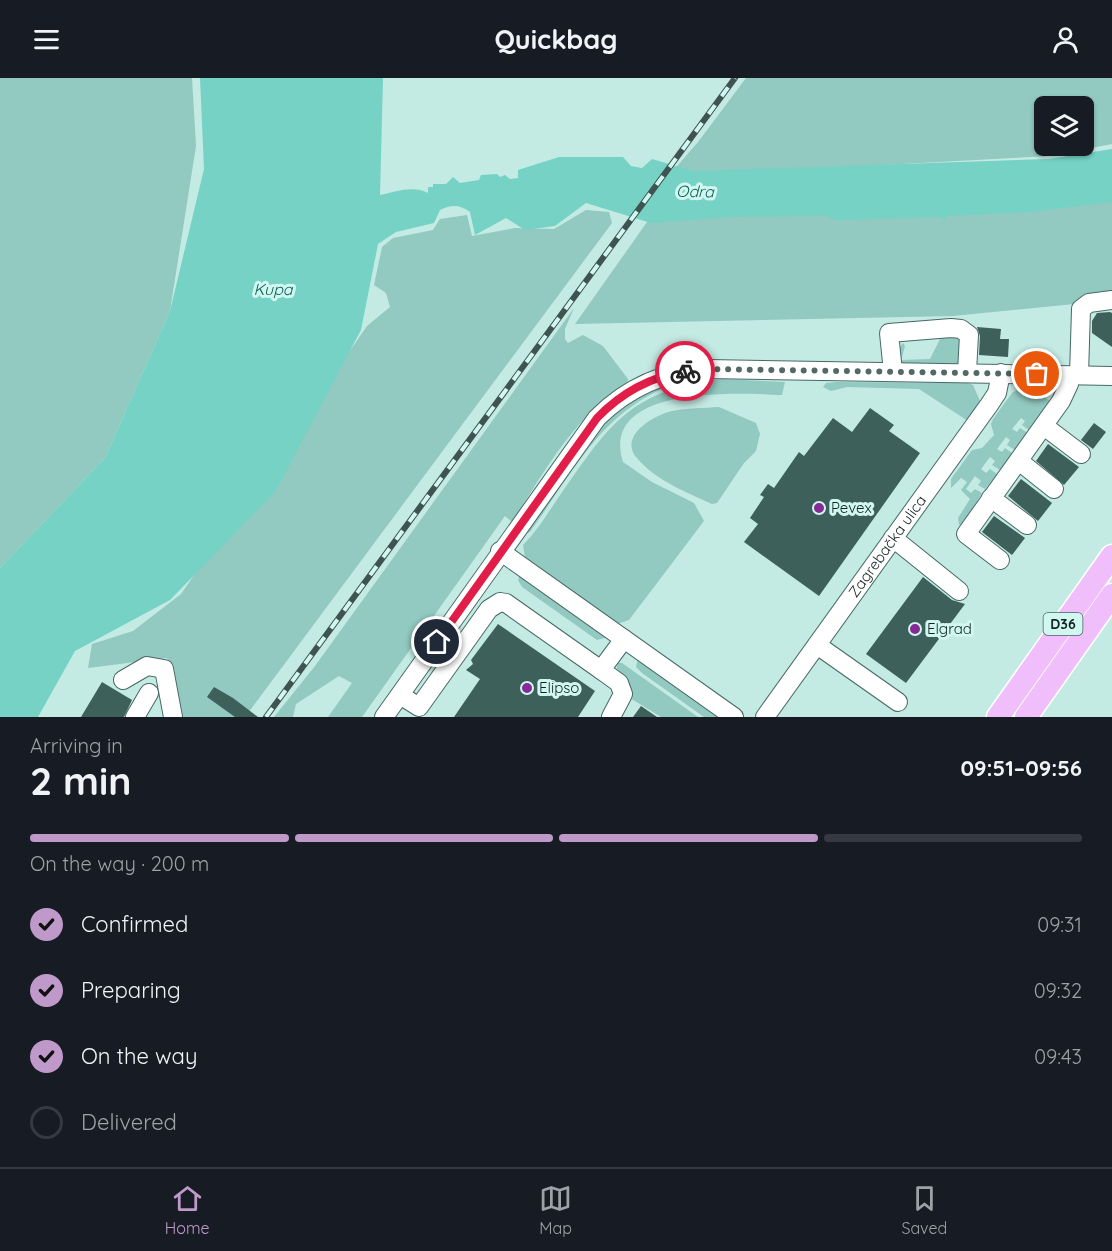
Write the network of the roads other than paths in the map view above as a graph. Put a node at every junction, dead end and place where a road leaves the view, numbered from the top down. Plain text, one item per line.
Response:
1 (1112, 300) edge
2 (893, 372) junction
3 (967, 372) junction
4 (1001, 373) junction
5 (1112, 376) edge
6 (1074, 379) junction
7 (1044, 426) junction
8 (1081, 454) dead end
9 (1018, 461) junction
10 (1054, 489) dead end
11 (992, 498) junction
12 (1027, 525) dead end
13 (893, 538) junction
14 (500, 551) junction
15 (1112, 556) edge
16 (1000, 560) dead end
17 (959, 591) dead end
18 (1112, 595) edge
19 (624, 639) junction
20 (817, 645) junction
21 (601, 670) junction
22 (123, 680) dead end
23 (149, 693) dead end
24 (400, 695) junction
25 (898, 702) dead end
26 (135, 717) edge
27 (173, 717) edge
28 (384, 717) edge
29 (610, 717) edge
30 (734, 717) edge
31 (765, 717) edge
32 (998, 717) edge
33 (1026, 717) edge

1 - 6 street
2 - 3 street
2 - 3 street
2 - 14 street
3 - 4 street
4 - 6 street
4 - 13 street, Zagrebačka ulica
5 - 6 street
6 - 7 street
7 - 8 street
7 - 9 street
9 - 10 street
9 - 11 street
11 - 12 street
11 - 16 street
13 - 17 street
13 - 20 street, Zagrebačka ulica
14 - 19 street
14 - 24 street
15 - 32 main road, D36
18 - 33 main road, D36
19 - 21 street
19 - 30 street
20 - 25 street
20 - 31 street, Zagrebačka ulica
21 - 24 street
21 - 29 street
22 - 27 street
23 - 26 street
24 - 28 street

